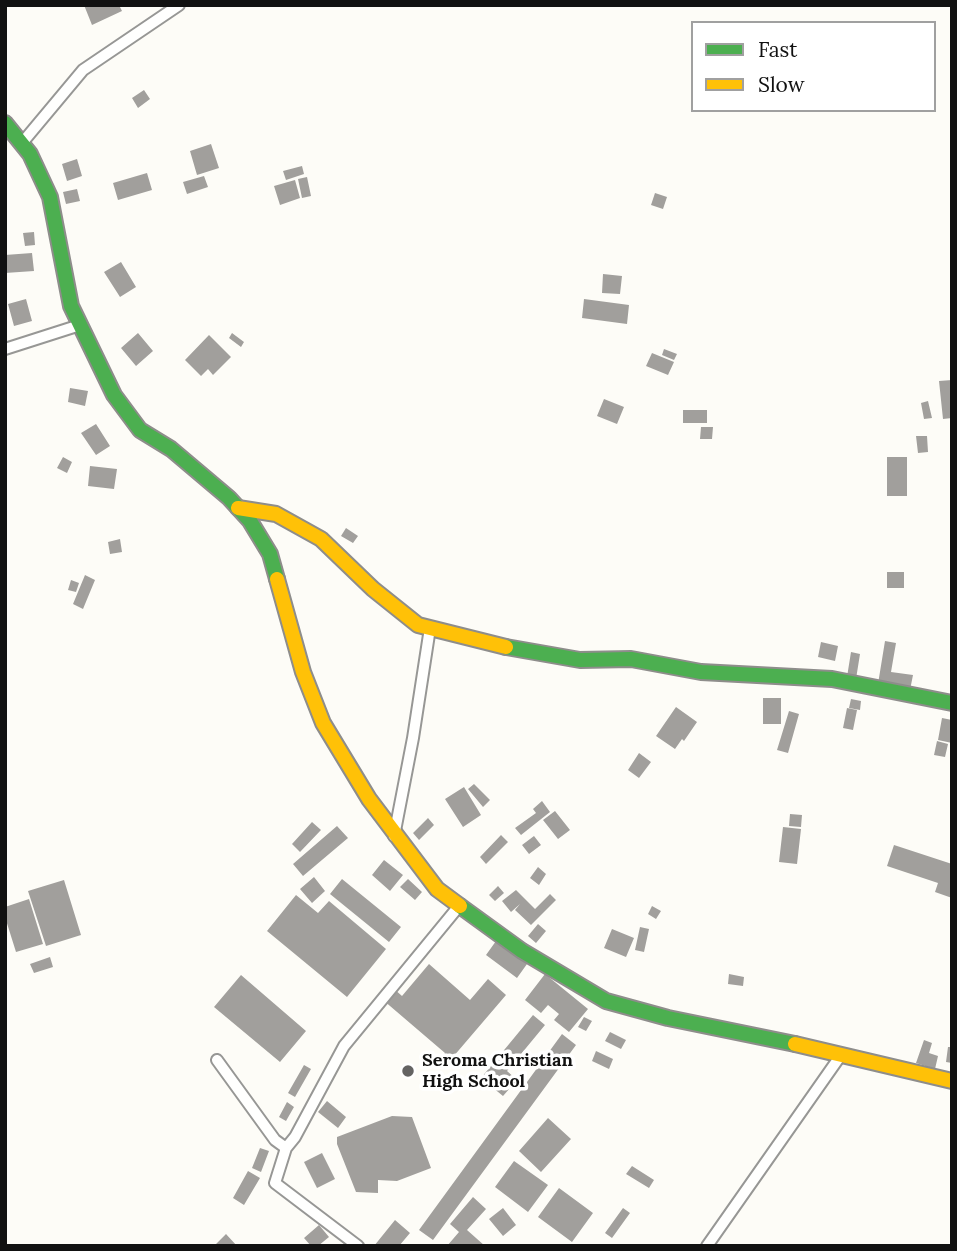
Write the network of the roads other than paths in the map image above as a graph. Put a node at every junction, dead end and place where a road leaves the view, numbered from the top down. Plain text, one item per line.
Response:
1 (179, 5) edge
2 (5, 123) edge
3 (22, 143) junction
4 (79, 325) junction
5 (5, 349) edge
6 (238, 508) junction
7 (430, 628) junction
8 (952, 704) edge
9 (394, 836) junction
10 (459, 906) junction
11 (841, 1055) junction
12 (217, 1060) dead end
13 (952, 1081) edge
14 (286, 1147) junction
15 (358, 1246) edge
16 (707, 1246) edge

1 - 3 street
2 - 3 street
3 - 4 street
4 - 5 street
4 - 6 street
6 - 7 street
6 - 9 street
7 - 8 street
7 - 9 street
9 - 10 street
10 - 11 street
10 - 14 street
11 - 13 street
11 - 16 street
12 - 14 street
14 - 15 street

